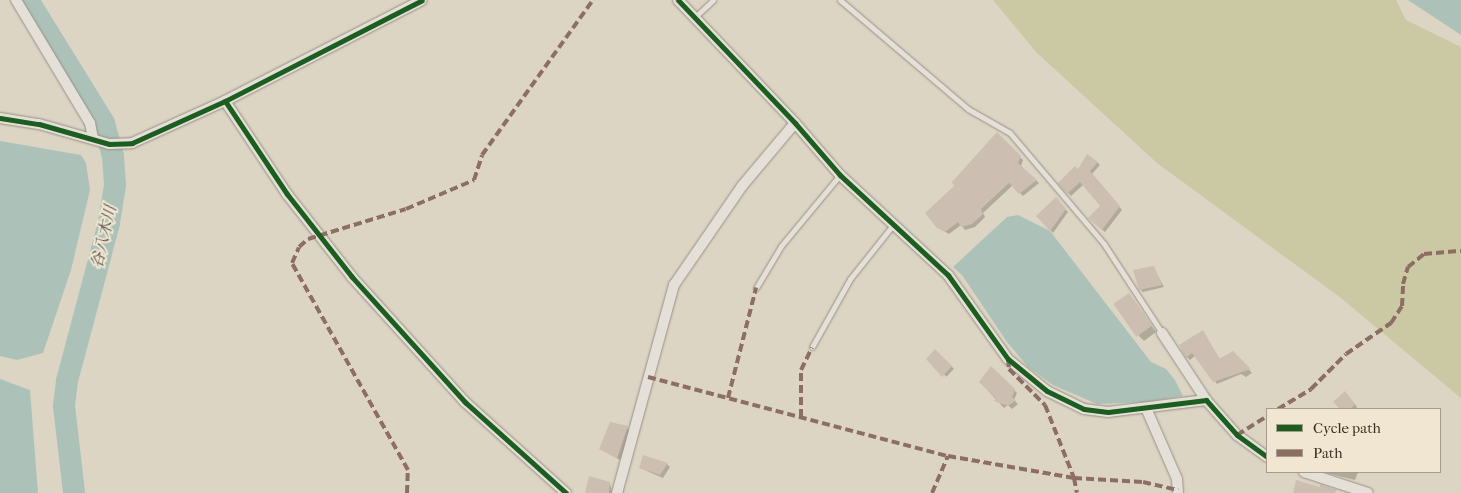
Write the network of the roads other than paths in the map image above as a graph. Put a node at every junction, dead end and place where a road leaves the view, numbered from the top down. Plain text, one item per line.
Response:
1 (16, 0) edge
2 (678, 0) edge
3 (713, 0) edge
4 (840, 0) edge
5 (418, 1) edge
6 (695, 17) junction
7 (225, 101) junction
8 (0, 118) edge
9 (795, 123) junction
10 (92, 139) junction
11 (840, 175) junction
12 (894, 225) junction
13 (756, 288) dead end
14 (1162, 333) joint
15 (812, 347) dead end
16 (1206, 400) junction
17 (1146, 408) junction
18 (1266, 456) edge
19 (1307, 473) edge
20 (566, 493) edge
21 (617, 493) edge
22 (1178, 493) edge
23 (1368, 493) edge

1 - 10 street
2 - 6 street
3 - 6 lane
4 - 14 lane
5 - 7 street
6 - 9 street
7 - 10 street
7 - 20 street
8 - 10 street
9 - 11 street
9 - 21 street
11 - 12 street
11 - 13 lane
12 - 15 lane
12 - 17 street
14 - 16 street
16 - 17 street
16 - 18 street
17 - 22 street
19 - 23 street

